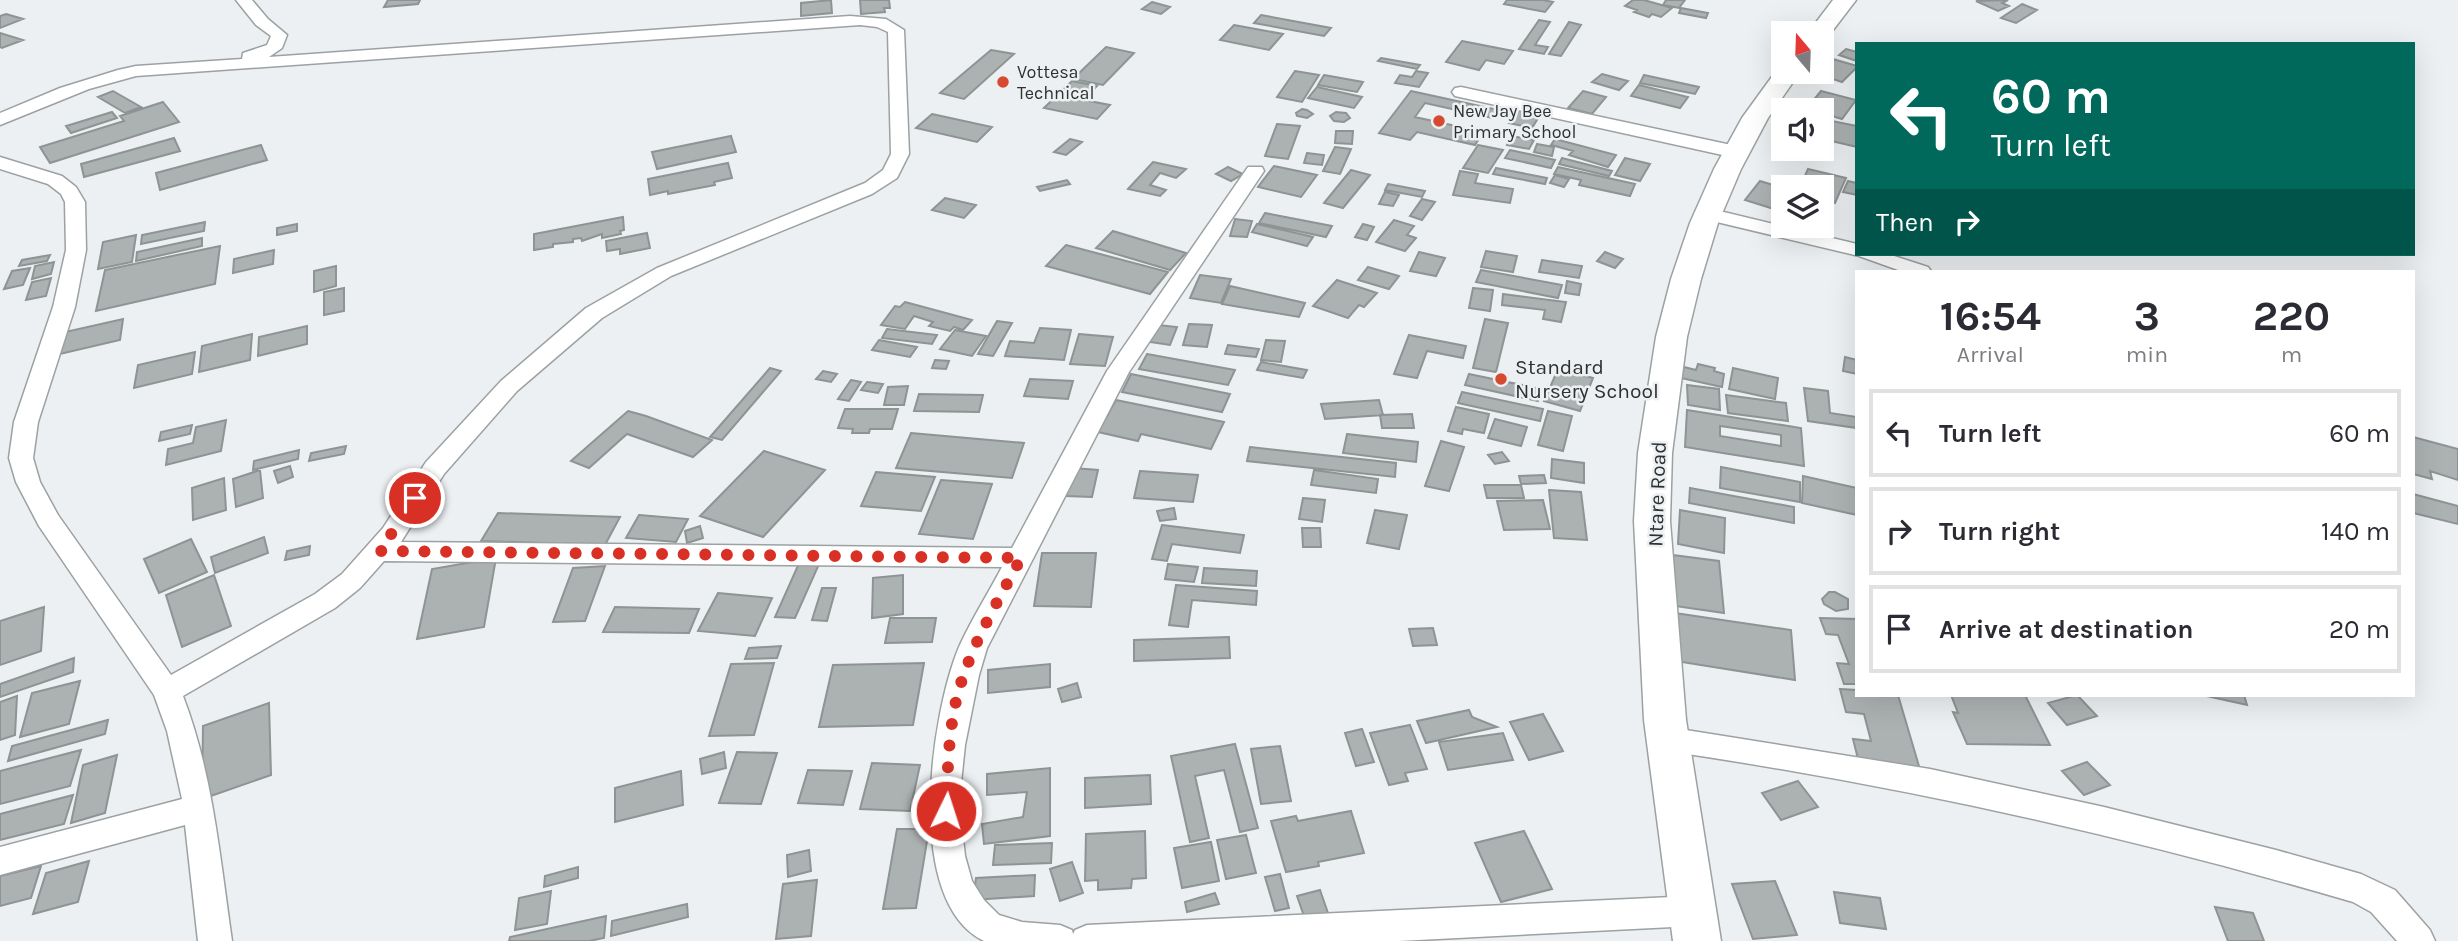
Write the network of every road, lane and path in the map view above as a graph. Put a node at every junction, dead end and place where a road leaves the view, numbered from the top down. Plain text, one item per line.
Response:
1 (244, 0) edge
2 (1845, 0) edge
3 (1828, 21) edge
4 (215, 65) junction
5 (1780, 84) edge
6 (1461, 92) dead end
7 (0, 120) edge
8 (1736, 152) junction
9 (0, 163) edge
10 (1255, 171) dead end
11 (1707, 214) junction
12 (1855, 250) edge
13 (1874, 256) edge
14 (1918, 270) edge
15 (380, 551) junction
16 (1021, 558) junction
17 (167, 691) junction
18 (1667, 739) junction
19 (198, 808) junction
20 (0, 860) edge
21 (1695, 926) edge
22 (215, 941) edge
23 (1060, 941) edge
24 (1087, 941) edge
25 (2418, 941) edge

1 - 4 street
2 - 3 main road
4 - 7 street
4 - 15 street
5 - 8 main road, Ntare Road
6 - 8 street
8 - 11 main road, Ntare Road
9 - 17 street
10 - 16 street
11 - 12 street
11 - 18 main road, Ntare Road
13 - 14 street
15 - 16 street
15 - 17 street
16 - 23 street
17 - 19 street
18 - 21 main road, Ntare Road
18 - 25 street
19 - 20 street
19 - 22 street
21 - 24 street

